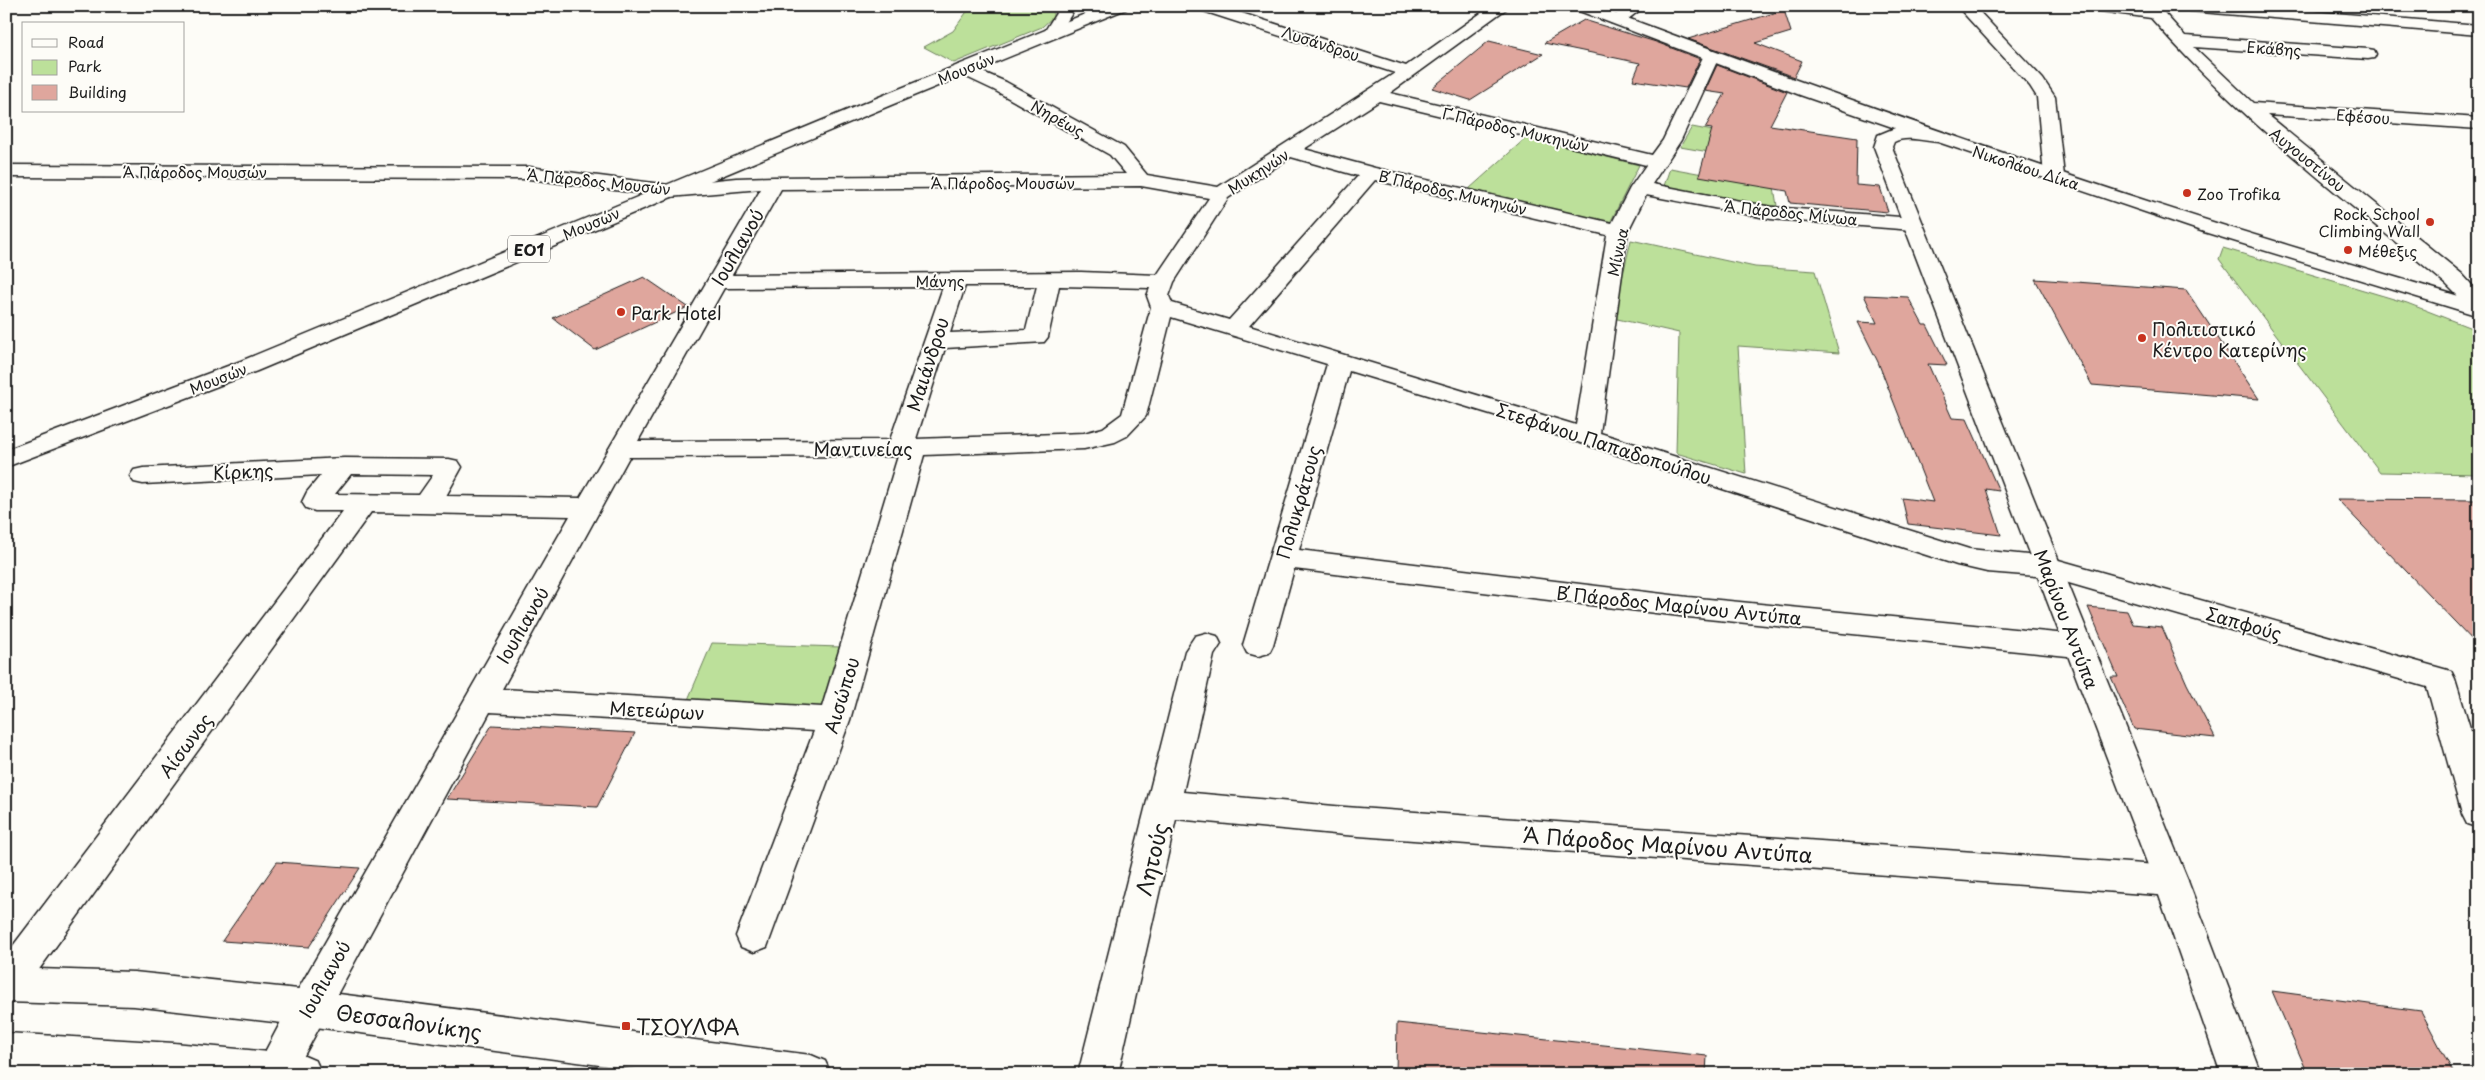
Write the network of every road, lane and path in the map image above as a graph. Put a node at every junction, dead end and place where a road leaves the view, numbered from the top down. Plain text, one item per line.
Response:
1 (1065, 6) edge
2 (1120, 6) edge
3 (1204, 6) edge
4 (1502, 6) edge
5 (1580, 6) edge
6 (1637, 6) edge
7 (1966, 6) edge
8 (2100, 6) edge
9 (2188, 6) edge
10 (2414, 6) edge
11 (2152, 10) edge
12 (1617, 20) junction
13 (2426, 26) junction
14 (2479, 30) edge
15 (1051, 34) junction
16 (2180, 42) junction
17 (2368, 54) dead end
18 (1711, 57) junction
19 (964, 69) junction
20 (1409, 72) junction
21 (1376, 95) junction
22 (1851, 107) junction
23 (2248, 108) junction
24 (2479, 124) edge
25 (1938, 137) junction
26 (1289, 151) junction
27 (1886, 156) junction
28 (1657, 162) junction
29 (6, 171) edge
30 (1371, 173) junction
31 (2054, 176) junction
32 (1141, 180) junction
33 (774, 183) junction
34 (1640, 188) junction
35 (669, 191) junction
36 (1221, 194) junction
37 (1913, 224) junction
38 (1618, 231) junction
39 (956, 280) junction
40 (1048, 280) junction
41 (717, 282) junction
42 (1163, 282) junction
43 (1162, 307) junction
44 (2474, 307) edge
45 (1233, 330) junction
46 (935, 341) junction
47 (1340, 360) junction
48 (1105, 437) joint
49 (1588, 438) junction
50 (907, 448) junction
51 (621, 449) junction
52 (6, 459) edge
53 (344, 466) junction
54 (143, 476) dead end
55 (363, 504) junction
56 (426, 505) junction
57 (589, 507) junction
58 (1282, 558) junction
59 (2048, 567) junction
60 (1206, 644) dead end
61 (1258, 645) dead end
62 (2077, 646) junction
63 (480, 700) junction
64 (834, 720) junction
65 (1165, 804) junction
66 (2479, 814) edge
67 (2172, 881) junction
68 (754, 936) dead end
69 (6, 985) edge
70 (308, 1008) junction
71 (6, 1052) edge
72 (289, 1072) edge
73 (811, 1074) edge
74 (1098, 1074) edge
75 (2241, 1074) edge

1 - 15 main road
2 - 15 main road, Μουσών / ΕΟ1
3 - 20 main road, Λυσάνδρου
4 - 20 main road, Μυκηνών
5 - 12 main road, Νικολάου Δίκα
6 - 12 main road
7 - 31 main road
8 - 11 main road
9 - 13 main road
10 - 13 main road
11 - 16 main road, Αυγουστίνου
12 - 18 main road, Νικολάου Δίκα
13 - 14 main road
15 - 19 main road, Μουσών / ΕΟ1
16 - 17 main road, Εκάβης
16 - 23 main road, Αυγουστίνου
18 - 22 main road, Νικολάου Δίκα
18 - 28 main road, Μίνωα
19 - 32 main road, Νηρέως
19 - 35 main road, Μουσών / ΕΟ1
20 - 21 main road, Μυκηνών
21 - 26 main road, Μυκηνών
21 - 28 main road, Γ΄ Πάροδος Μυκηνών
22 - 25 main road, Νικολάου Δίκα
22 - 27 main road, Μαρίνου Αντύπα
23 - 24 main road, Εφέσου
23 - 44 main road, Αυγουστίνου
25 - 27 main road
25 - 31 main road, Νικολάου Δίκα
26 - 30 main road, Β΄ Πάροδος Μυκηνών
26 - 36 main road, Μυκηνών
27 - 37 main road, Μαρίνου Αντύπα
28 - 34 main road, Μίνωα
29 - 35 main road, Α΄ Πάροδος Μουσών
30 - 38 main road, Β΄ Πάροδος Μυκηνών
30 - 45 main road
31 - 44 main road, Νικολάου Δίκα
32 - 33 main road, Α΄ Πάροδος Μουσών
32 - 36 main road, Α΄ Πάροδος Μουσών
33 - 35 main road, Α΄ Πάροδος Μουσών
33 - 41 main road, Ιουλιανού
34 - 37 main road, Α΄ Πάροδος Μίνωα
34 - 38 main road, Μίνωα
35 - 52 main road, Μουσών / ΕΟ1
36 - 42 main road, Μυκηνών
37 - 59 main road, Μαρίνου Αντύπα
38 - 49 main road, Μίνωα
39 - 40 main road, Μάνης
39 - 41 main road, Μάνης
39 - 46 main road, Μαιάνδρου
40 - 42 main road, Μάνης
40 - 46 main road
41 - 51 main road, Ιουλιανού
42 - 43 main road, Μυκηνών
43 - 45 main road, Στεφάνου Παπαδοπούλου
43 - 48 main road, Μυκηνών
45 - 47 main road, Στεφάνου Παπαδοπούλου
46 - 50 main road, Μαιάνδρου
47 - 49 main road, Στεφάνου Παπαδοπούλου
47 - 58 main road, Πολυκράτους
48 - 50 main road, Μαντινείας
49 - 59 main road, Στεφάνου Παπαδοπούλου
50 - 51 main road, Μαντινείας
50 - 64 main road, Αισώπου
51 - 57 main road, Ιουλιανού
53 - 54 main road, Κίρκης
53 - 55 main road
53 - 56 main road, Κίρκης
55 - 56 main road
55 - 69 main road, Αίσωνος
56 - 57 main road
57 - 63 main road, Ιουλιανού
58 - 61 main road, Πολυκράτους
58 - 62 main road, Β΄ Πάροδος Μαρίνου Αντύπα
59 - 62 main road, Μαρίνου Αντύπα
59 - 66 main road, Σαπφούς
60 - 65 main road, Λητούς
62 - 67 main road, Μαρίνου Αντύπα
63 - 64 main road, Μετεώρων
63 - 70 main road, Ιουλιανού
64 - 68 main road, Αισώπου
65 - 67 main road, Α΄ Πάροδος Μαρίνου Αντύπα
65 - 74 main road, Λητούς
67 - 75 main road, Μαρίνου Αντύπα
69 - 70 main road, Θεσσαλονίκης
70 - 72 main road, Ιουλιανού
70 - 73 main road, Θεσσαλονίκης
71 - 72 main road

